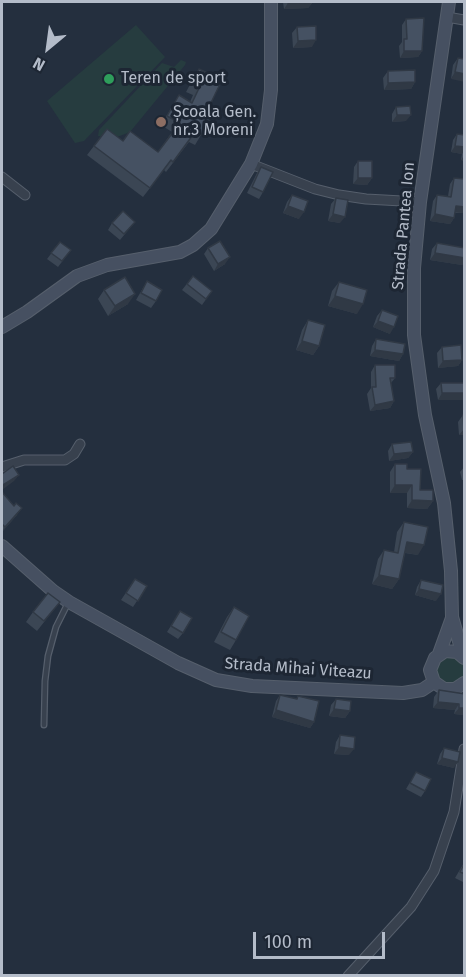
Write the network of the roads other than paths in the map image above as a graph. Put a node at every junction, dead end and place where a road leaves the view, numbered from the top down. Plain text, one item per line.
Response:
1 (271, 2) edge
2 (449, 2) edge
3 (447, 18) junction
4 (465, 20) edge
5 (251, 164) junction
6 (2, 177) edge
7 (25, 195) dead end
8 (420, 202) junction
9 (2, 327) edge
10 (80, 444) dead end
11 (2, 467) edge
12 (2, 546) edge
13 (69, 602) junction
14 (452, 616) junction
15 (440, 654) junction
16 (464, 656) edge
17 (434, 682) junction
18 (463, 687) edge
19 (44, 725) dead end
20 (465, 749) edge
21 (348, 975) edge

1 - 5 street
2 - 3 street, Strada Pantea Ion
3 - 4 street
3 - 8 street, Strada Pantea Ion
5 - 8 street
5 - 9 street
6 - 7 street
8 - 14 street, Strada Pantea Ion
10 - 11 street
12 - 13 street, Strada Mihai Viteazu
13 - 17 street, Strada Mihai Viteazu
13 - 19 lane
14 - 15 street, Strada Pantea Ion
14 - 16 street, Strada Pantea Ion
15 - 16 street
15 - 17 street, Strada Pantea Ion
17 - 18 street
20 - 21 street

